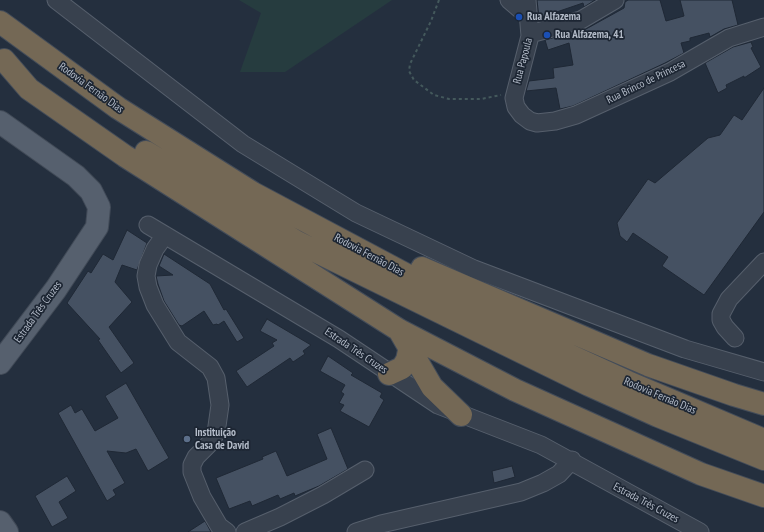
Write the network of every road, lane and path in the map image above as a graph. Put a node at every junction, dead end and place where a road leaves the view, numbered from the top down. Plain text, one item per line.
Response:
1 (56, 0) edge
2 (439, 0) edge
3 (509, 0) edge
4 (615, 0) edge
5 (528, 8) edge
6 (0, 22) edge
7 (764, 27) edge
8 (530, 34) junction
9 (2, 59) edge
10 (514, 93) junction
11 (525, 118) joint
12 (0, 122) edge
13 (244, 187) junction
14 (148, 225) dead end
15 (165, 235) junction
16 (764, 262) edge
17 (404, 338) junction
18 (735, 338) dead end
19 (0, 363) edge
20 (764, 372) edge
21 (389, 374) junction
22 (764, 404) edge
23 (462, 415) junction
24 (764, 440) edge
25 (764, 459) edge
26 (572, 460) junction
27 (364, 470) dead end
28 (741, 488) junction
29 (764, 496) edge
30 (764, 505) edge
31 (0, 522) edge
32 (382, 528) edge
33 (7, 532) edge
34 (227, 532) edge
35 (245, 532) edge
36 (356, 532) edge
37 (700, 532) edge

1 - 20 street
2 - 10 path
3 - 5 street
4 - 8 street
5 - 8 street, Rua Papoula
6 - 13 highway, Rodovia Fernão Dias
7 - 11 street, Rua Brinco de Princesa
8 - 10 street, Rua Papoula
9 - 17 highway
9 - 25 highway, Rodovia Fernão Dias
10 - 11 street, Rua Papoula
12 - 19 main road, Estrada Três Cruzes
13 - 22 highway
13 - 24 highway, Rodovia Fernão Dias
14 - 15 street, Estrada Três Cruzes
15 - 21 street, Estrada Três Cruzes
15 - 34 street
16 - 18 street
17 - 21 highway
17 - 23 highway
17 - 28 highway
21 - 23 street, Estrada Três Cruzes
23 - 26 street, Estrada Três Cruzes
26 - 32 street
26 - 37 street, Estrada Três Cruzes
27 - 35 street
28 - 29 highway
28 - 30 highway
31 - 33 main road
32 - 36 street

